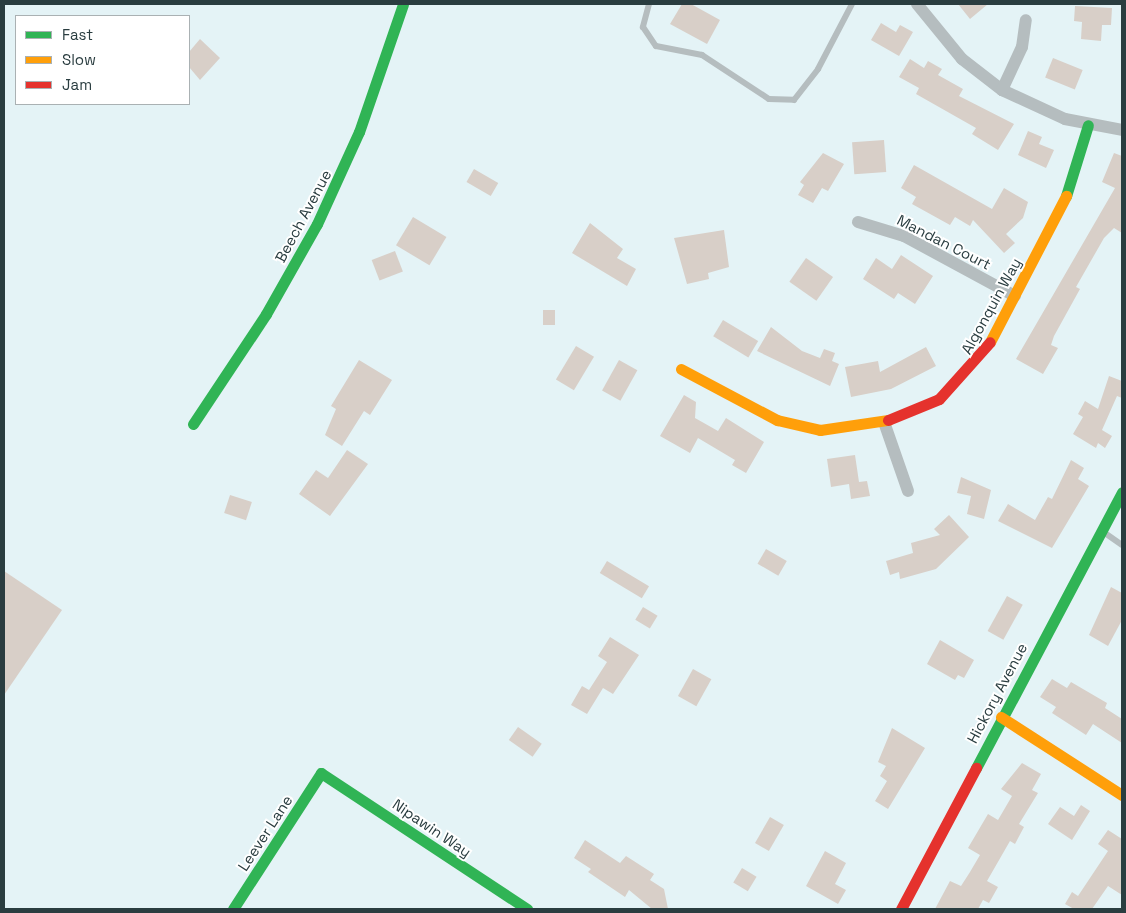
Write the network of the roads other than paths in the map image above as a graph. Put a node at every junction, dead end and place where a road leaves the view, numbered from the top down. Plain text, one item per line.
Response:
1 (403, 4) edge
2 (650, 4) edge
3 (852, 4) edge
4 (917, 4) edge
5 (1026, 20) dead end
6 (1002, 90) junction
7 (1088, 125) junction
8 (1122, 130) edge
9 (858, 222) dead end
10 (1014, 296) junction
11 (681, 369) dead end
12 (884, 422) junction
13 (193, 424) dead end
14 (908, 491) dead end
15 (1122, 492) edge
16 (1100, 530) junction
17 (1122, 545) edge
18 (1001, 717) junction
19 (321, 772) joint
20 (1122, 795) edge
21 (233, 909) edge
22 (527, 909) edge
23 (901, 909) edge

1 - 13 street, Beech Avenue
2 - 3 lane
4 - 6 street
5 - 6 street
6 - 7 street
7 - 8 street
7 - 10 street, Algonquin Way
9 - 10 street, Mandan Court
10 - 12 street, Algonquin Way
11 - 12 street, Algonquin Way
12 - 14 street
15 - 16 street, Hickory Avenue
16 - 17 lane
16 - 18 street, Hickory Avenue
18 - 20 street
18 - 23 street, Hickory Avenue
19 - 21 street, Leever Lane
19 - 22 street, Nipawin Way

